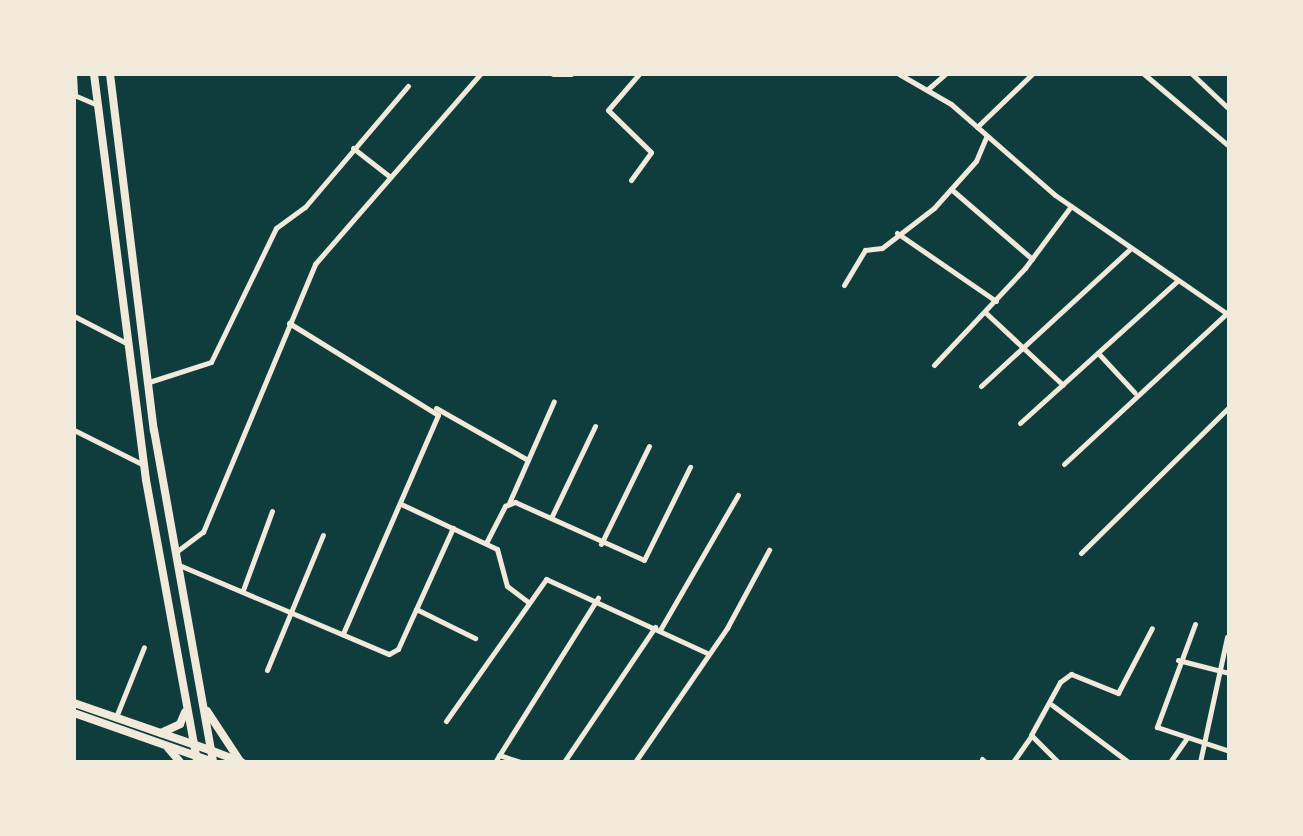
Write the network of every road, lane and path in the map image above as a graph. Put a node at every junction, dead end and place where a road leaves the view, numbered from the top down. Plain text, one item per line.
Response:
1 (74, 74) edge
2 (94, 74) edge
3 (110, 74) edge
4 (480, 74) edge
5 (553, 74) edge
6 (571, 74) edge
7 (639, 74) edge
8 (899, 74) edge
9 (945, 74) edge
10 (1032, 74) edge
11 (1144, 74) edge
12 (1192, 74) edge
13 (408, 86) dead end
14 (928, 89) junction
15 (75, 95) edge
16 (97, 105) junction
17 (1229, 109) edge
18 (977, 127) junction
19 (986, 137) junction
20 (1229, 146) edge
21 (353, 148) junction
22 (389, 176) junction
23 (631, 180) dead end
24 (951, 189) junction
25 (1071, 206) junction
26 (897, 233) junction
27 (1131, 248) junction
28 (1032, 259) junction
29 (1177, 281) junction
30 (844, 285) dead end
31 (996, 301) junction
32 (986, 313) junction
33 (1228, 314) edge
34 (74, 316) edge
35 (289, 323) junction
36 (128, 344) junction
37 (1023, 347) junction
38 (1098, 353) junction
39 (934, 365) dead end
40 (148, 382) junction
41 (1063, 385) junction
42 (981, 386) dead end
43 (1135, 393) junction
44 (554, 401) dead end
45 (435, 407) junction
46 (1229, 407) edge
47 (1020, 423) dead end
48 (595, 426) dead end
49 (74, 430) edge
50 (649, 446) dead end
51 (526, 459) junction
52 (1064, 464) dead end
53 (144, 465) junction
54 (690, 467) dead end
55 (738, 495) dead end
56 (509, 503) junction
57 (401, 504) junction
58 (272, 511) dead end
59 (551, 518) junction
60 (453, 528) junction
61 (323, 535) dead end
62 (486, 543) junction
63 (601, 544) junction
64 (769, 550) dead end
65 (175, 553) junction
66 (1081, 553) dead end
67 (178, 565) junction
68 (243, 590) junction
69 (598, 598) junction
70 (528, 602) junction
71 (416, 609) junction
72 (291, 611) junction
73 (1195, 624) dead end
74 (658, 628) junction
75 (1152, 628) dead end
76 (343, 634) junction
77 (1227, 637) edge
78 (475, 638) dead end
79 (144, 647) dead end
80 (709, 654) junction
81 (1178, 660) junction
82 (267, 670) dead end
83 (1221, 671) junction
84 (1229, 673) edge
85 (202, 700) junction
86 (74, 703) edge
87 (1052, 705) junction
88 (185, 710) junction
89 (74, 713) edge
90 (116, 717) junction
91 (446, 721) dead end
92 (160, 733) junction
93 (1031, 735) junction
94 (1186, 739) junction
95 (193, 744) junction
96 (1204, 744) junction
97 (166, 746) junction
98 (210, 750) junction
99 (1229, 751) edge
100 (499, 754) junction
101 (196, 759) edge
102 (1127, 761) edge
103 (180, 762) edge
104 (213, 762) edge
105 (241, 762) edge
106 (495, 762) edge
107 (521, 762) edge
108 (564, 762) edge
109 (635, 762) edge
110 (1013, 762) edge
111 (1058, 762) edge
112 (1170, 762) edge
113 (1200, 762) edge

1 - 15 street
2 - 16 main road
3 - 40 main road
4 - 22 street
5 - 6 street
7 - 23 street
8 - 14 street
9 - 14 street
10 - 18 street
11 - 20 street
12 - 17 street
13 - 21 street
14 - 18 street
15 - 16 street
16 - 36 main road
18 - 19 street
19 - 24 street
19 - 25 street
21 - 22 street
21 - 40 street
22 - 35 street
24 - 26 street
24 - 28 street
25 - 27 street
25 - 28 street
26 - 30 street
26 - 31 street
27 - 29 street
27 - 37 street
28 - 31 street
29 - 33 street
29 - 38 street
31 - 32 street
32 - 37 street
32 - 39 street
33 - 43 street
34 - 36 street
35 - 45 street
35 - 65 street
36 - 53 main road
37 - 41 street
37 - 42 street
38 - 41 street
38 - 43 street
40 - 65 main road
41 - 47 street
43 - 52 street
44 - 51 street
45 - 51 street
45 - 57 street
46 - 66 street
48 - 59 street
49 - 53 street
50 - 63 street
51 - 56 street
53 - 88 main road
54 - 63 street
55 - 74 street
56 - 59 street
56 - 62 street
57 - 60 street
57 - 76 street
58 - 68 street
59 - 63 street
60 - 62 street
60 - 71 street
61 - 72 street
62 - 70 street
64 - 80 street
65 - 67 main road
67 - 68 street
67 - 85 main road
68 - 72 street
69 - 70 street
69 - 74 street
69 - 100 street
70 - 91 street
71 - 76 street
71 - 78 street
72 - 76 street
72 - 82 street
73 - 81 street
74 - 80 street
74 - 108 street
75 - 87 street
77 - 83 street
79 - 90 street
80 - 109 street
81 - 83 street
81 - 94 street
83 - 84 street
83 - 96 street
85 - 98 main road
85 - 105 main road
86 - 90 main road
87 - 93 street
87 - 102 street
88 - 92 main road
88 - 95 main road
89 - 97 main road
90 - 92 main road
92 - 95 main road
93 - 110 street
93 - 111 street
94 - 96 street
94 - 112 street
95 - 98 main road
95 - 101 main road
96 - 99 street
96 - 113 street
97 - 101 main road
97 - 103 main road
98 - 104 main road
98 - 105 main road
100 - 106 street
100 - 107 street
101 - 104 main road

